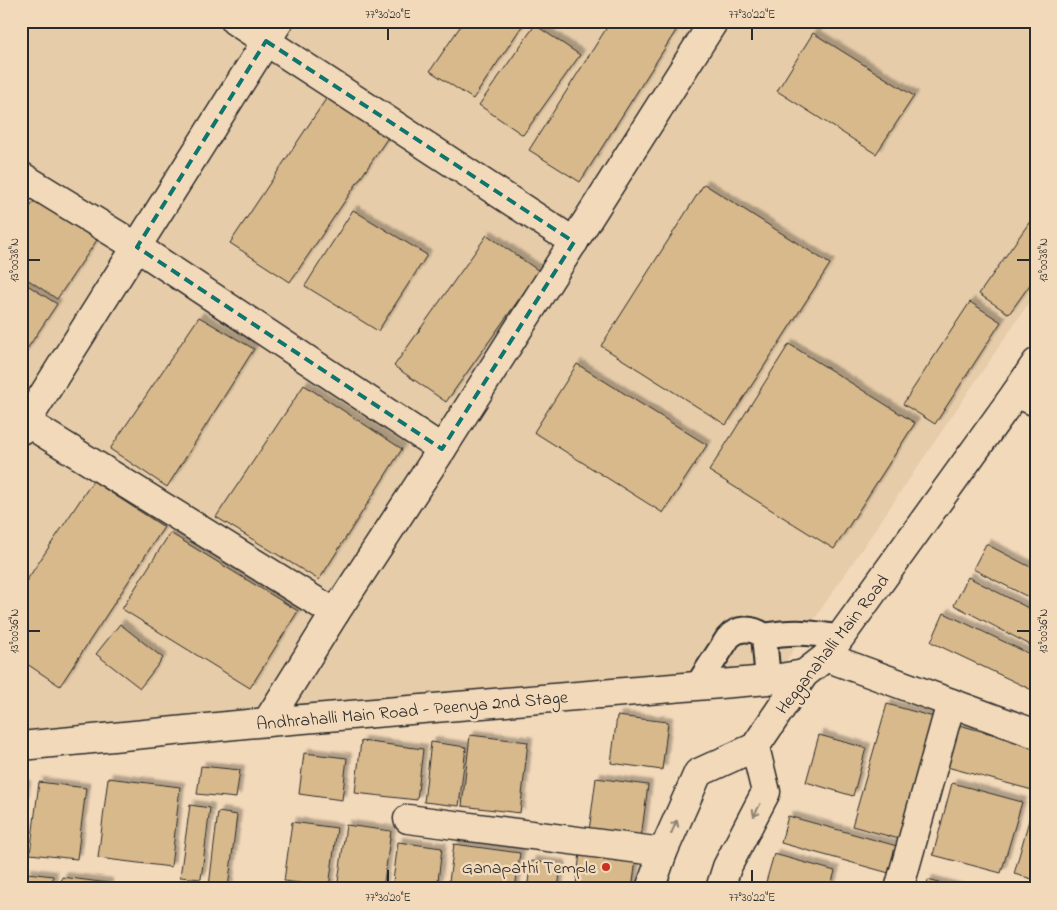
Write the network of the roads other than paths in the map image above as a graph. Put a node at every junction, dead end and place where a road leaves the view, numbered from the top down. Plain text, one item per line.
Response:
1 (235, 21) edge
2 (714, 21) edge
3 (272, 31) edge
4 (21, 176) edge
5 (574, 242) junction
6 (137, 247) junction
7 (1036, 363) edge
8 (1026, 398) edge
9 (23, 424) edge
10 (442, 449) junction
11 (335, 613) junction
12 (764, 636) junction
13 (833, 647) junction
14 (804, 674) junction
15 (768, 680) junction
16 (697, 686) junction
17 (951, 703) junction
18 (268, 722) junction
19 (1036, 734) edge
20 (21, 746) edge
21 (755, 747) junction
22 (408, 819) dead end
23 (663, 852) junction
24 (650, 889) edge
25 (720, 889) edge
26 (899, 889) edge

1 - 3 street
2 - 5 street
3 - 5 street
3 - 6 street
4 - 6 street
5 - 10 street
6 - 9 street
6 - 10 street
7 - 8 street, Hegganahalli Main Road
8 - 13 street, Hegganahalli Main Road
9 - 11 street
10 - 11 street
11 - 18 street
12 - 13 lane
12 - 15 lane
12 - 16 lane
13 - 14 street, Hegganahalli Main Road
13 - 17 street
14 - 15 street, Andhrahalli Main Road - Peenya 2nd Stage
14 - 21 street, Hegganahalli Main Road
15 - 16 street, Andhrahalli Main Road - Peenya 2nd Stage
16 - 18 street, Andhrahalli Main Road - Peenya 2nd Stage
17 - 19 street
17 - 26 street
18 - 20 street, Andhrahalli Main Road - Peenya 2nd Stage
23 -> 21 street
21 -> 25 street
22 - 23 street
23 - 24 street

